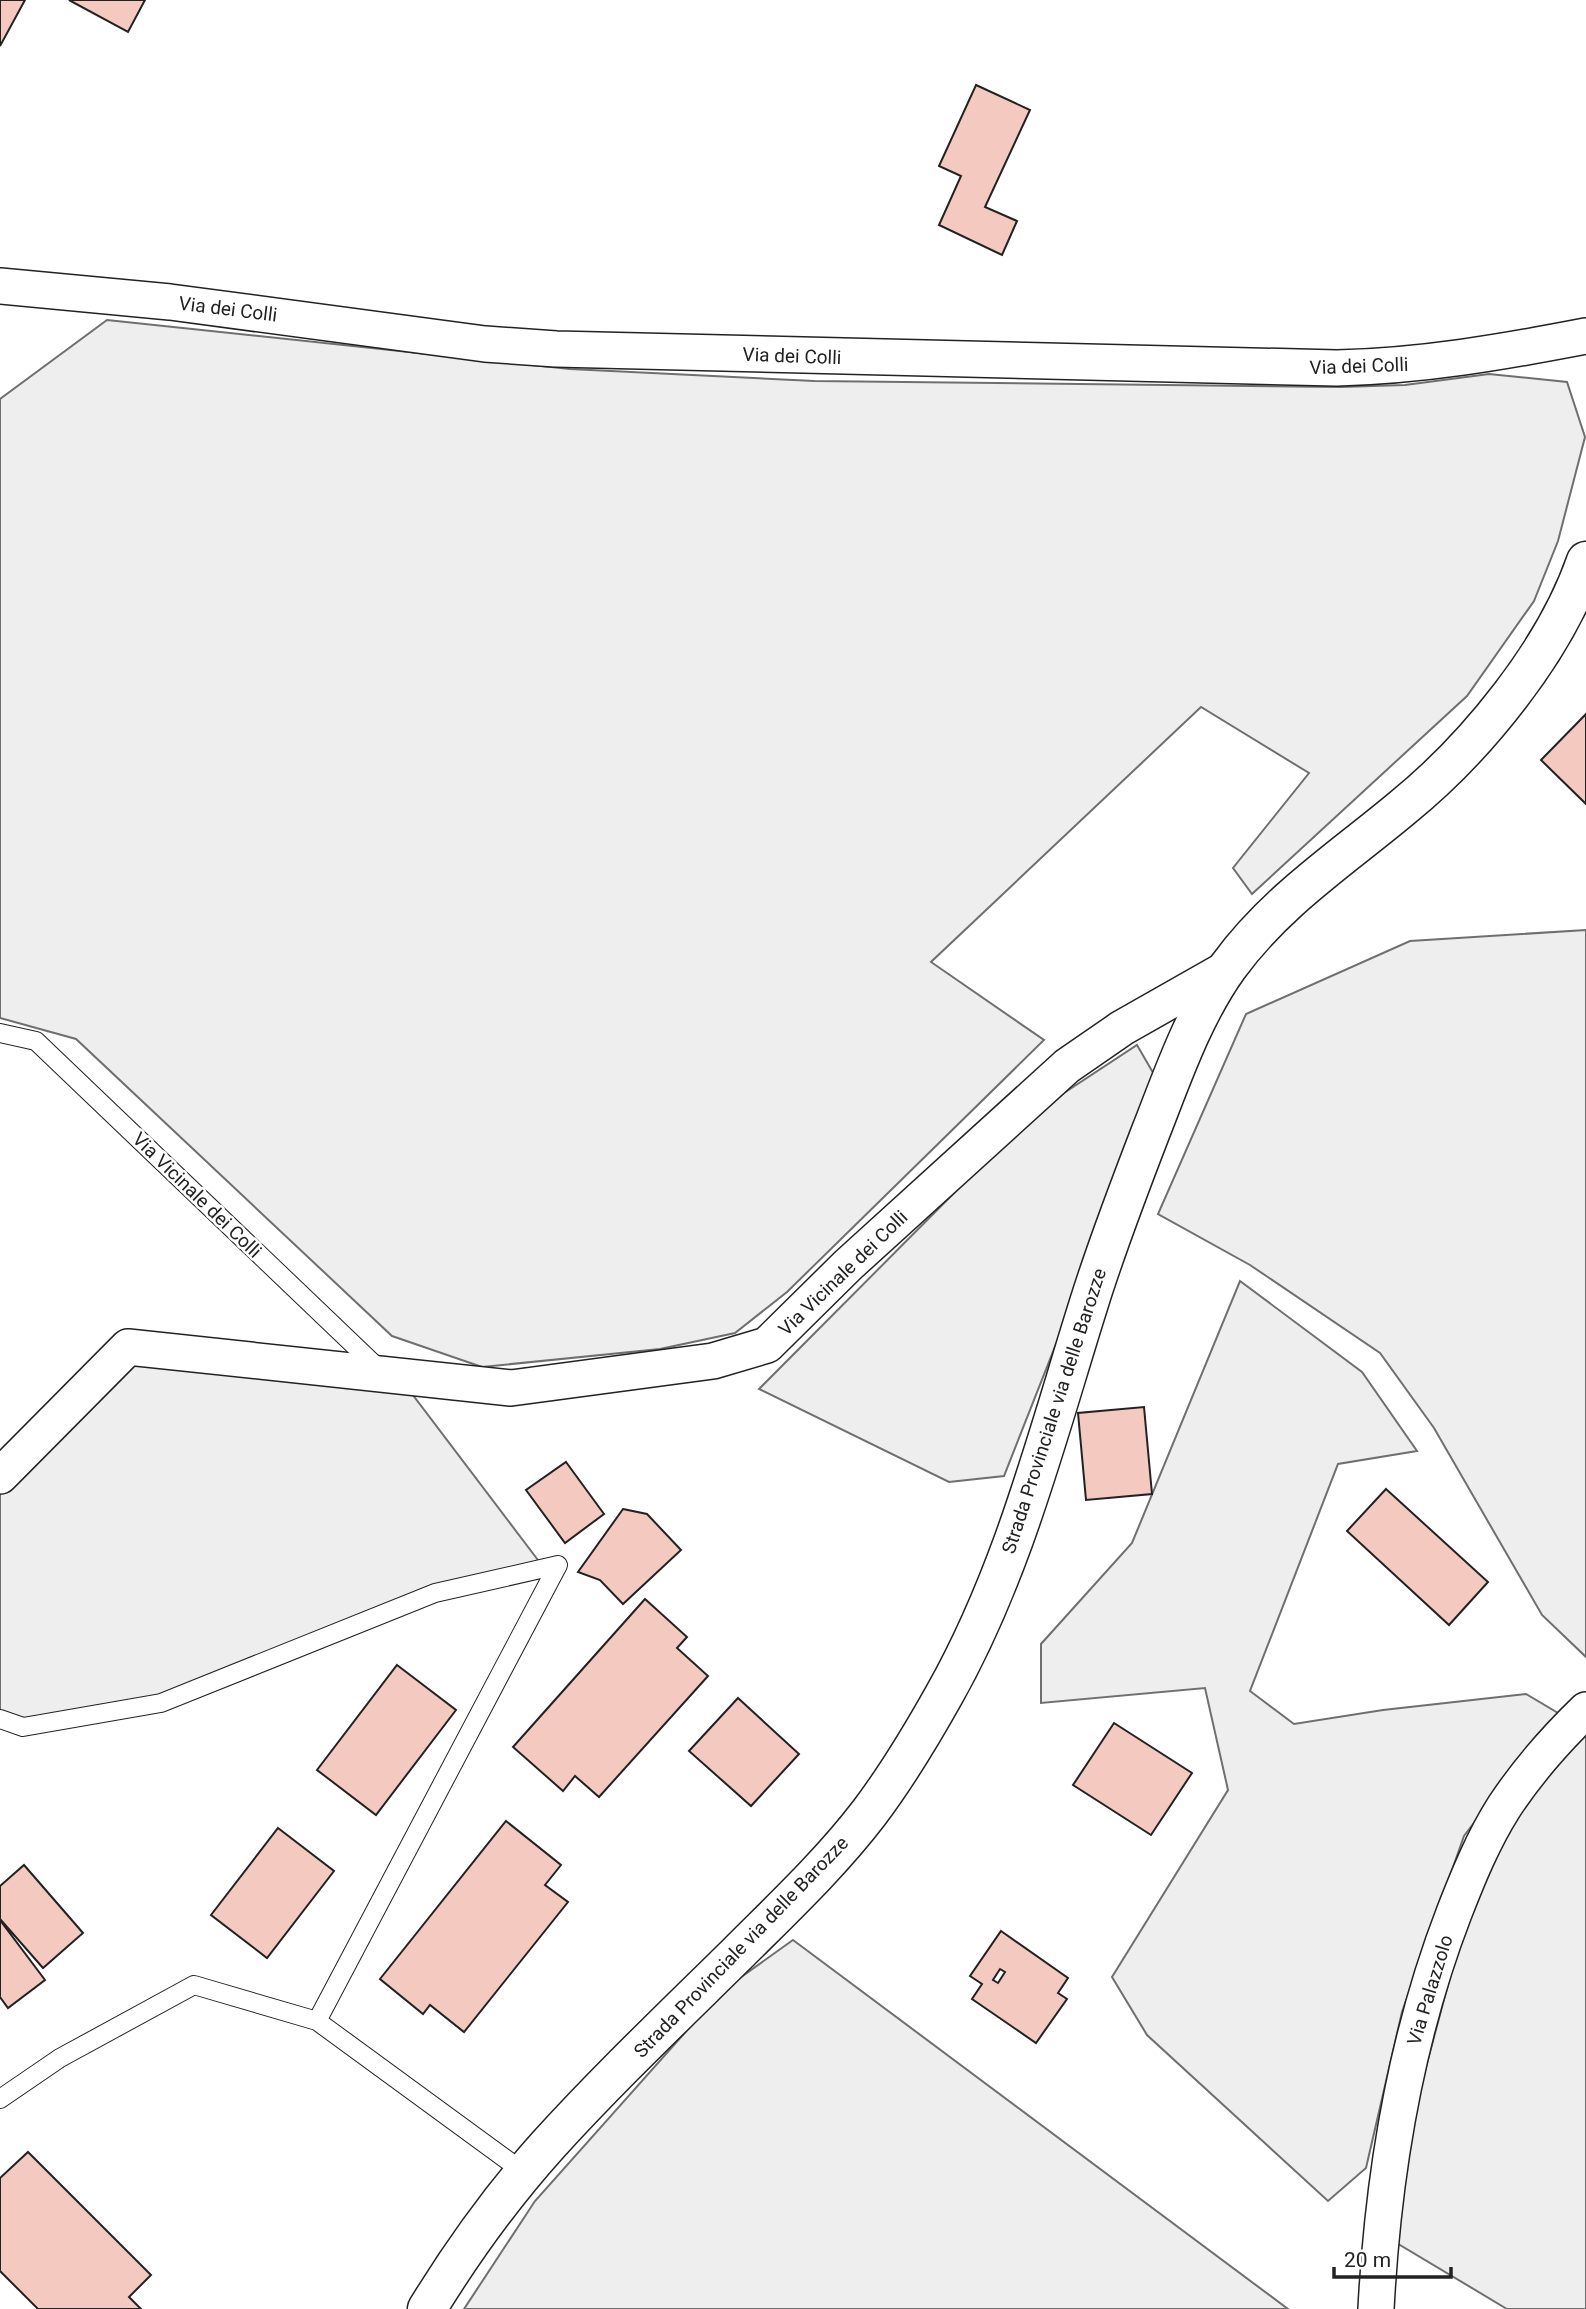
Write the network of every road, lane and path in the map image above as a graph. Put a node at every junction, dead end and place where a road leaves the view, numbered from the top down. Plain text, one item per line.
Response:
1 (0, 286) edge
2 (1586, 336) edge
3 (1586, 561) edge
4 (1227, 969) junction
5 (0, 1033) edge
6 (385, 1375) junction
7 (0, 1476) edge
8 (1586, 1710) edge
9 (0, 1719) edge
10 (317, 2021) junction
11 (0, 2099) edge
12 (525, 2173) junction
13 (427, 2309) edge
14 (1376, 2309) edge

1 - 2 street, Via dei Colli
3 - 4 main road, Strada Provinciale via delle Barozze
4 - 6 street, Via Vicinale dei Colli
4 - 12 main road, Strada Provinciale via delle Barozze
5 - 6 lane, Via Vicinale dei Colli
6 - 7 street, Via Vicinale dei Colli
8 - 14 street, Via Palazzolo
9 - 10 lane
10 - 11 lane
10 - 12 lane
12 - 13 main road, Strada Provinciale via delle Barozze

